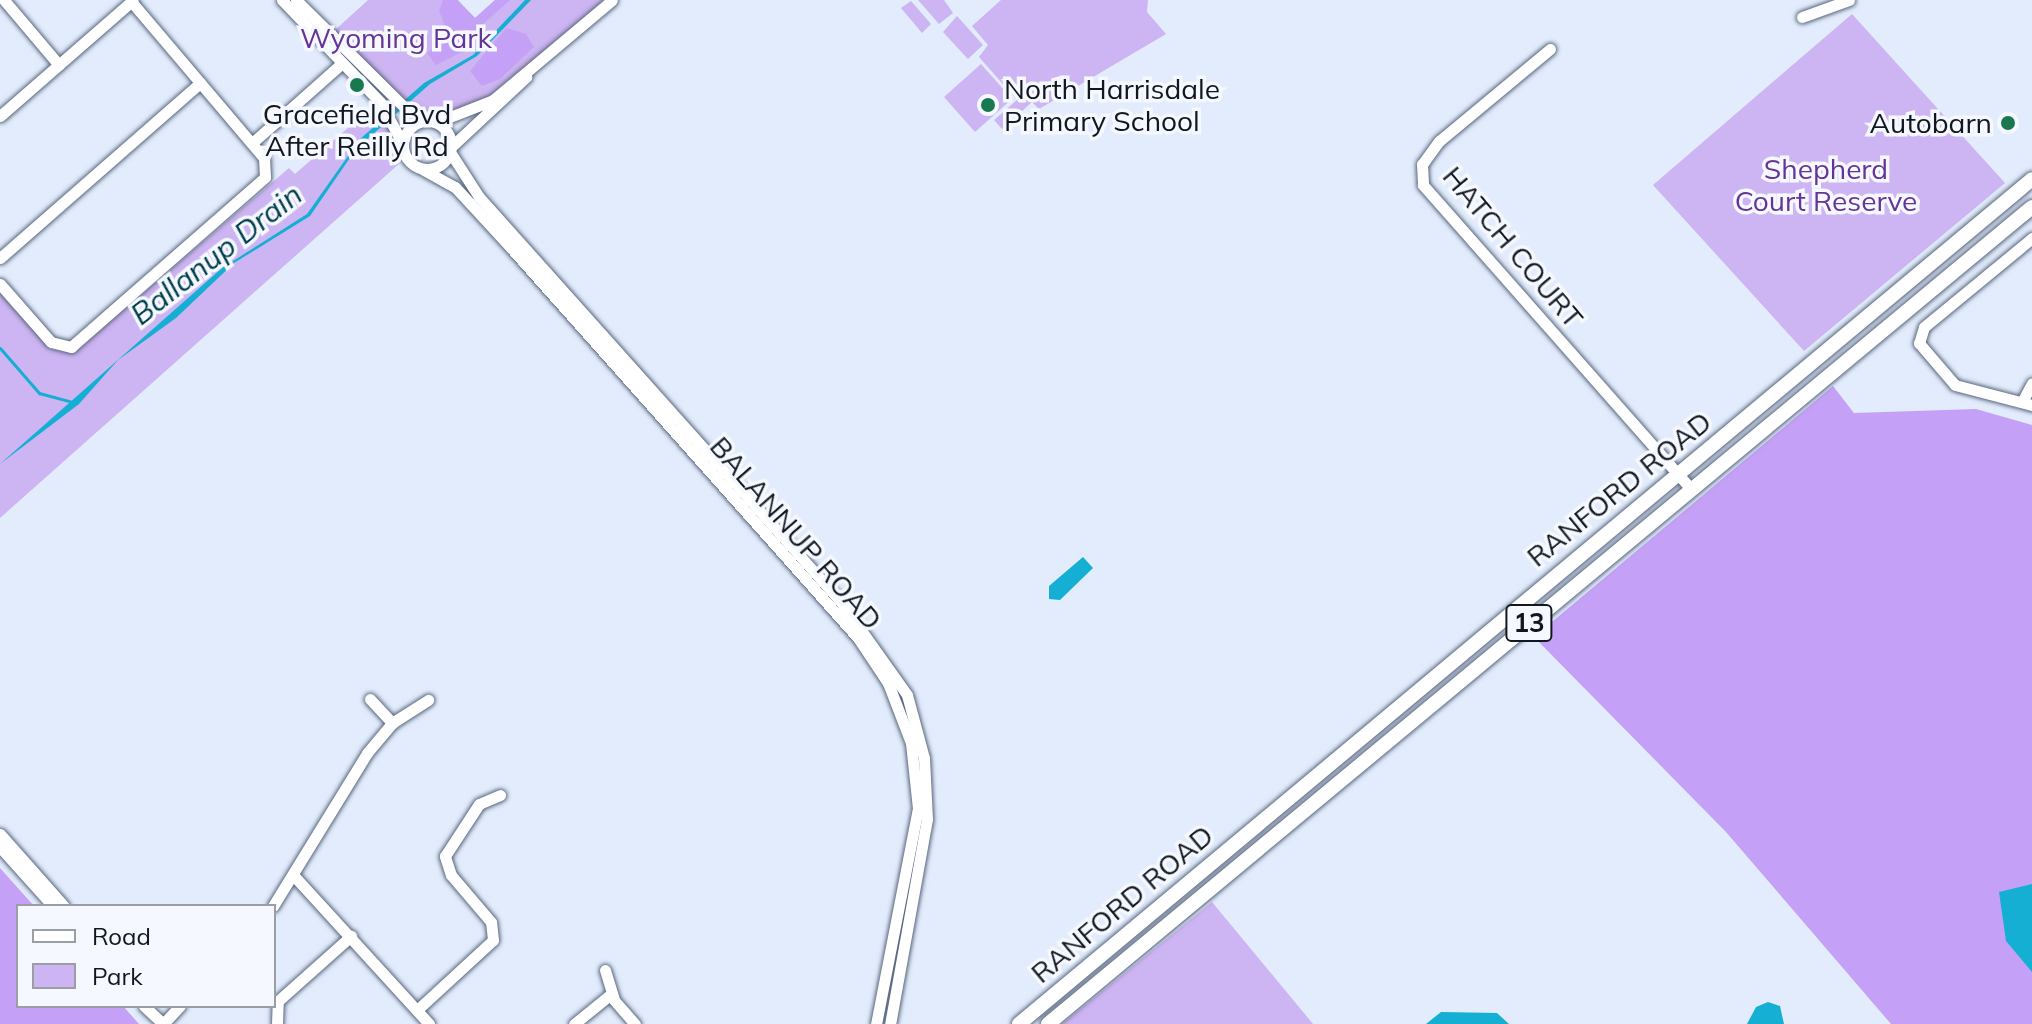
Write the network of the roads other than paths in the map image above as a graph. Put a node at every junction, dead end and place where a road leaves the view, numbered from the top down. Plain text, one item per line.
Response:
1 (4, 0) edge
2 (282, 0) edge
3 (296, 0) edge
4 (612, 0) edge
5 (1849, 0) edge
6 (132, 1) edge
7 (1802, 17) dead end
8 (1550, 49) dead end
9 (342, 63) junction
10 (59, 65) junction
11 (529, 73) junction
12 (200, 83) junction
13 (0, 116) edge
14 (433, 121) junction
15 (252, 143) junction
16 (403, 144) junction
17 (451, 150) junction
18 (422, 169) junction
19 (2032, 179) edge
20 (2032, 207) edge
21 (2032, 238) edge
22 (0, 258) edge
23 (0, 284) edge
24 (2032, 383) edge
25 (2027, 403) edge
26 (1680, 476) junction
27 (1690, 488) junction
28 (822, 590) junction
29 (370, 699) dead end
30 (428, 700) dead end
31 (392, 723) junction
32 (500, 795) dead end
33 (0, 834) edge
34 (0, 847) edge
35 (295, 877) junction
36 (51, 904) edge
37 (62, 904) edge
38 (275, 904) edge
39 (351, 936) junction
40 (605, 970) dead end
41 (611, 994) junction
42 (146, 1008) edge
43 (179, 1009) edge
44 (417, 1010) junction
45 (163, 1024) edge
46 (185, 1024) edge
47 (277, 1024) edge
48 (429, 1024) edge
49 (574, 1024) edge
50 (635, 1024) edge
51 (876, 1024) edge
52 (890, 1024) edge
53 (1019, 1024) edge
54 (1048, 1024) edge

1 - 10 street
2 - 9 street
3 - 14 street
4 - 11 street
5 - 7 street
6 - 10 street
6 - 12 street
8 - 26 street, HATCH COURT
9 - 15 street
9 - 16 street
10 - 13 street
11 - 14 street
11 - 17 street
12 - 15 street
12 - 22 street
14 - 16 street
14 - 17 street
15 - 23 street
16 - 18 street
17 - 18 street
17 - 28 street, BALANNUP ROAD
18 - 28 street, BALANNUP ROAD
19 - 26 main road, RANFORD ROAD / 13
20 - 27 main road, RANFORD ROAD / 13
21 - 25 street
24 - 25 street
26 - 27 street, HATCH COURT
26 - 53 main road, RANFORD ROAD / 13
27 - 54 main road, RANFORD ROAD / 13
28 - 51 street, BALANNUP ROAD
28 - 52 street, BALANNUP ROAD
29 - 31 street
30 - 31 street
31 - 35 street
32 - 44 street
33 - 37 street
34 - 36 street
35 - 38 street
35 - 39 street
39 - 44 street
39 - 47 street
40 - 41 street
41 - 49 street
41 - 50 street
42 - 45 street
43 - 45 street
43 - 46 street
44 - 48 street

